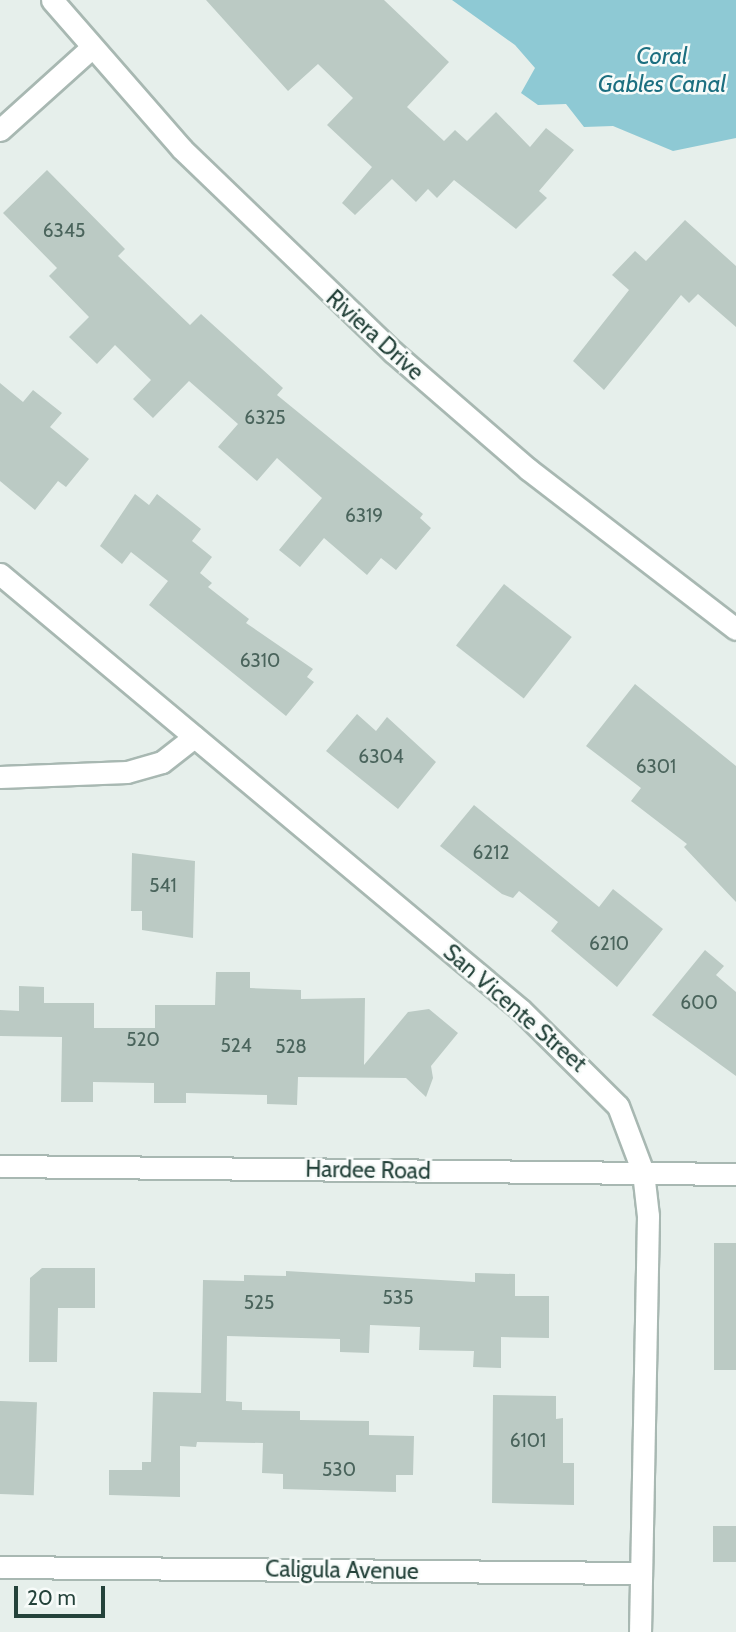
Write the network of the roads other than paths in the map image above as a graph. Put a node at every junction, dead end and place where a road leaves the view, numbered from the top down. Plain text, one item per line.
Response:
1 (52, 0) edge
2 (91, 48) junction
3 (0, 131) edge
4 (0, 574) edge
5 (736, 629) edge
6 (194, 737) junction
7 (0, 777) edge
8 (0, 1166) edge
9 (643, 1172) junction
10 (736, 1174) edge
11 (0, 1567) edge
12 (641, 1573) junction
13 (640, 1632) edge

1 - 2 street, Riviera Drive
2 - 3 street
2 - 5 street, Riviera Drive
4 - 6 street, San Vicente Street
6 - 7 street
6 - 9 street, San Vicente Street
8 - 9 street, Hardee Road
9 - 10 street, Hardee Road
9 - 12 street, San Vicente Street
11 - 12 street, Caligula Avenue
12 - 13 street, San Vicente Street

